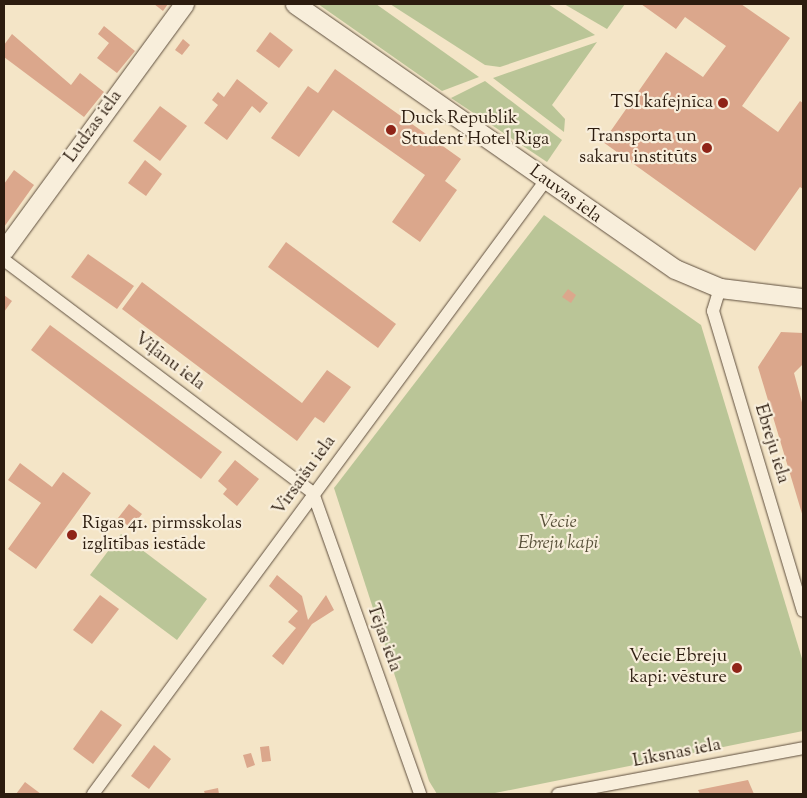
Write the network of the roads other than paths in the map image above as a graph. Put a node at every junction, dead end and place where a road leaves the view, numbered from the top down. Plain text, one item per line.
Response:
1 (184, 4) edge
2 (295, 4) edge
3 (546, 180) junction
4 (4, 250) edge
5 (4, 260) edge
6 (720, 288) junction
7 (803, 298) edge
8 (313, 493) junction
9 (803, 611) edge
10 (803, 748) edge
11 (94, 794) edge
12 (420, 794) edge
13 (558, 794) edge

1 - 4 street, Ludzas iela
2 - 3 street, Lauvas iela
3 - 6 street, Lauvas iela
3 - 8 street, Virsaišu iela
5 - 8 street, Viļānu iela
6 - 7 street, Lauvas iela
6 - 9 street, Ebreju iela
8 - 11 street, Virsaišu iela
8 - 12 street, Tējas iela
10 - 13 street, Līksnas iela

